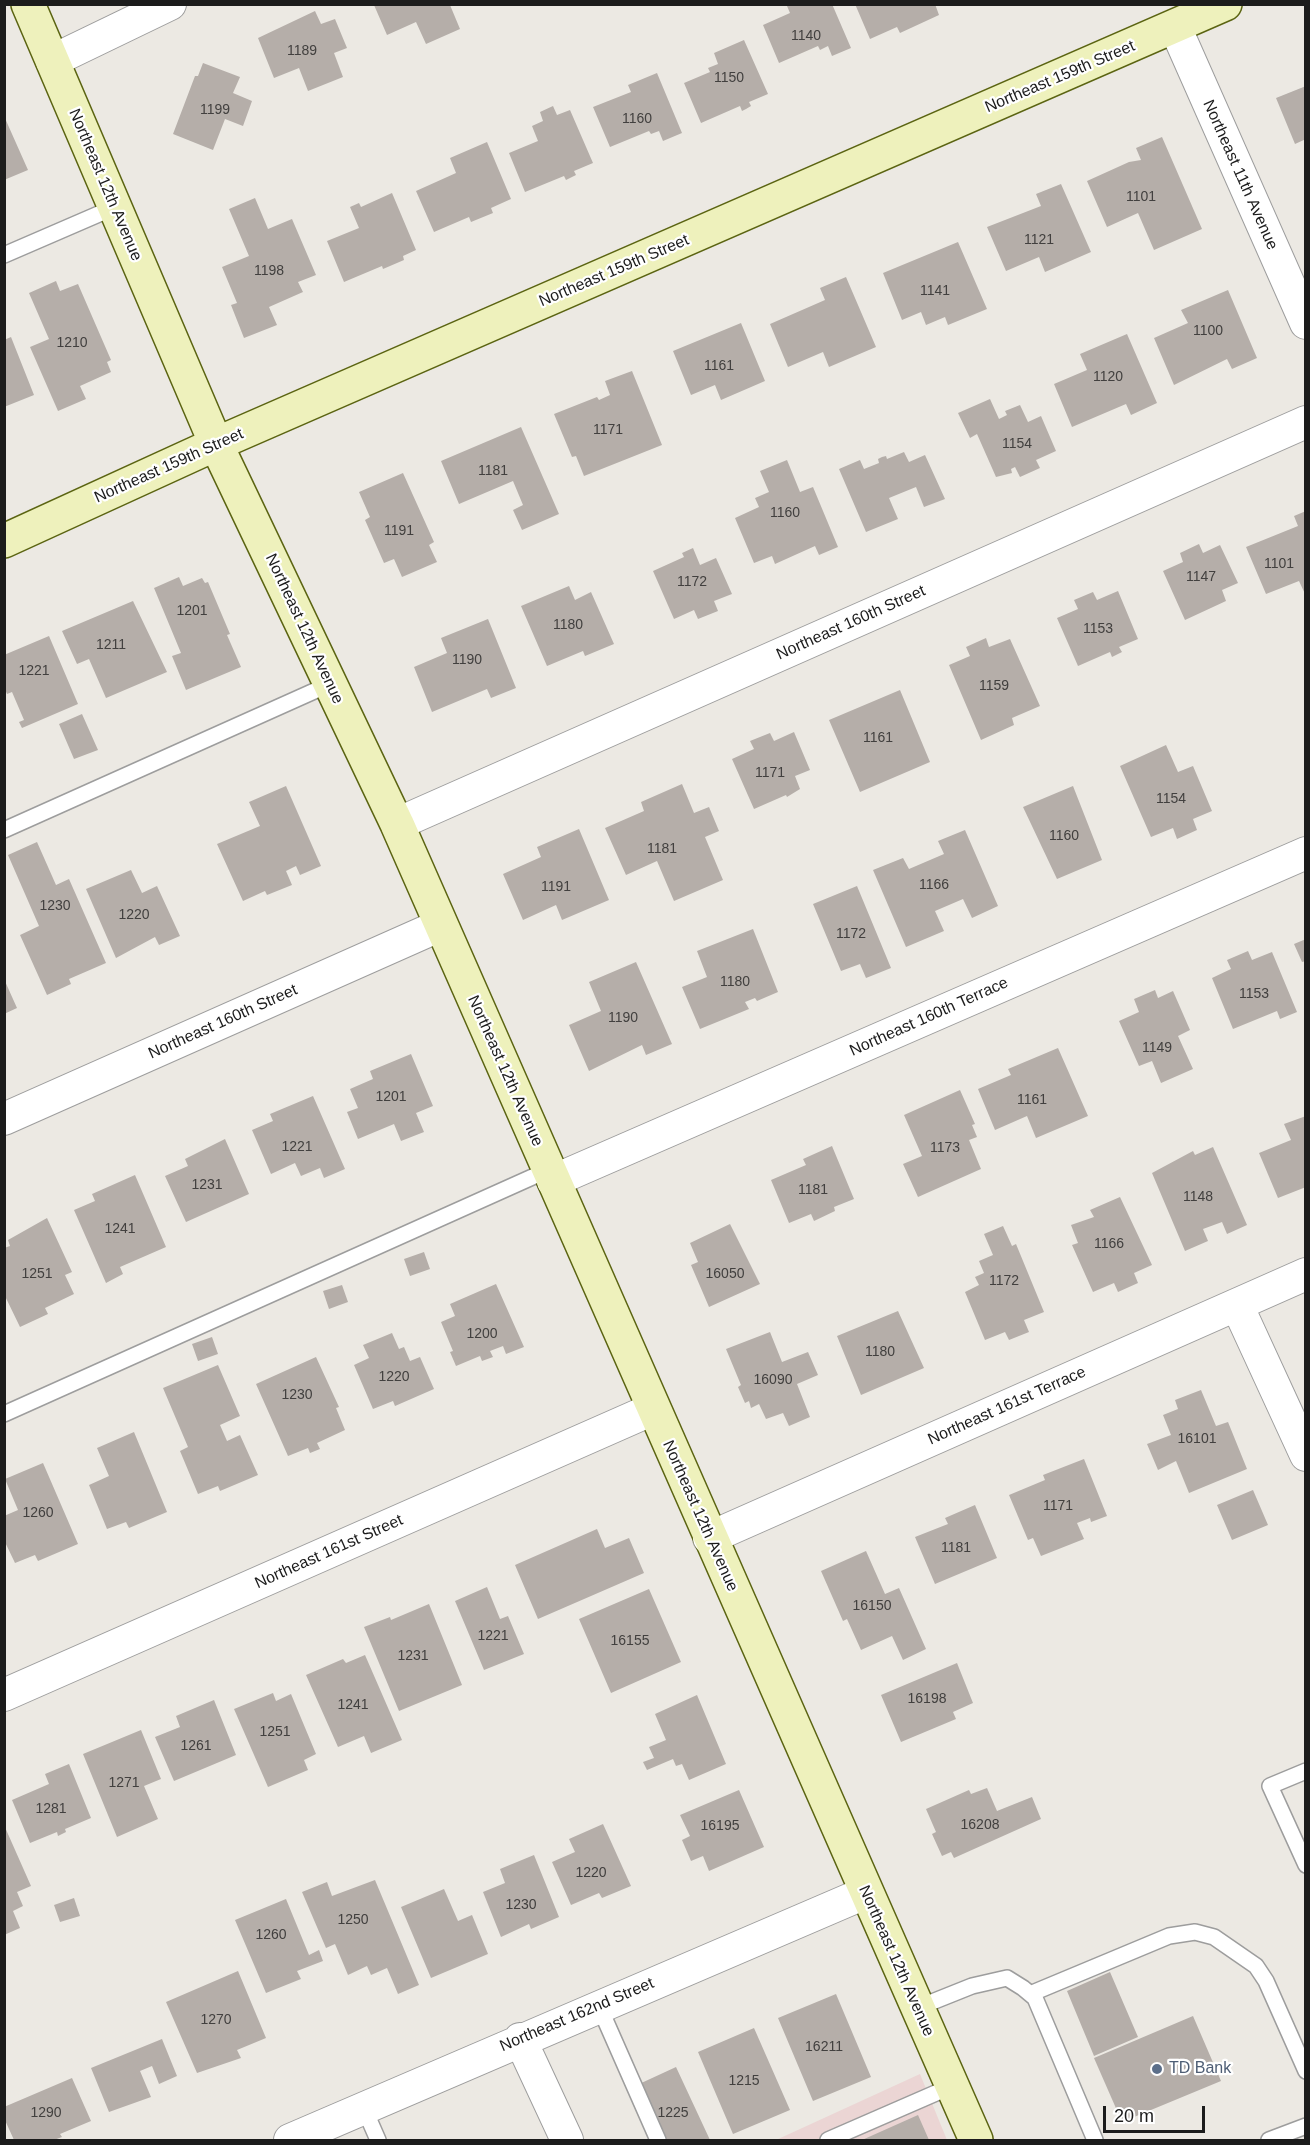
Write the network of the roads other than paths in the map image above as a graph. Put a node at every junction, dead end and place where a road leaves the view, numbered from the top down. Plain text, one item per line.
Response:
1 (28, 4) edge
2 (171, 4) edge
3 (1225, 4) edge
4 (1175, 27) junction
5 (52, 61) junction
6 (115, 207) junction
7 (4, 255) edge
8 (1305, 323) edge
9 (1305, 422) edge
10 (216, 444) junction
11 (4, 541) edge
12 (330, 684) junction
13 (397, 824) junction
14 (4, 830) edge
15 (1305, 853) edge
16 (441, 925) junction
17 (4, 1119) edge
18 (551, 1175) junction
19 (1305, 1274) edge
20 (1237, 1305) junction
21 (653, 1409) junction
22 (4, 1414) edge
23 (1305, 1455) edge
24 (709, 1538) junction
25 (4, 1695) edge
26 (1305, 1771) edge
27 (1305, 1865) edge
28 (865, 1893) junction
29 (1030, 1994) junction
30 (599, 2006) junction
31 (917, 2008) junction
32 (520, 2039) junction
33 (1305, 2071) edge
34 (952, 2086) junction
35 (364, 2108) junction
36 (1305, 2126) edge
37 (290, 2140) edge
38 (378, 2140) edge
39 (567, 2140) edge
40 (658, 2140) edge
41 (828, 2140) edge
42 (976, 2140) edge
43 (1095, 2140) edge
44 (1269, 2140) edge

1 - 5 street, Northeast 12th Avenue
2 - 5 street
3 - 4 street, Northeast 159th Street
4 - 8 street, Northeast 11th Avenue
4 - 10 street, Northeast 159th Street
5 - 6 street, Northeast 12th Avenue
6 - 7 lane
6 - 10 street, Northeast 12th Avenue
9 - 13 street, Northeast 160th Street
10 - 11 street, Northeast 159th Street
10 - 12 street, Northeast 12th Avenue
12 - 13 street, Northeast 12th Avenue
12 - 14 lane
13 - 16 street, Northeast 12th Avenue
15 - 18 street, Northeast 160th Terrace
16 - 17 street, Northeast 160th Street
16 - 18 street, Northeast 12th Avenue
18 - 21 street, Northeast 12th Avenue
18 - 22 lane
19 - 20 street, Northeast 161st Terrace
20 - 23 street
20 - 24 street, Northeast 161st Terrace
21 - 24 street, Northeast 12th Avenue
21 - 25 street, Northeast 161st Street
24 - 28 street, Northeast 12th Avenue
26 - 27 lane
28 - 30 street, Northeast 162nd Street
28 - 31 street, Northeast 12th Avenue
29 - 31 lane
29 - 33 lane
29 - 43 lane
30 - 32 street, Northeast 162nd Street
30 - 40 lane
31 - 34 street, Northeast 12th Avenue
32 - 35 street, Northeast 162nd Street
32 - 39 street
34 - 41 lane
34 - 42 street, Northeast 12th Avenue
35 - 37 street, Northeast 162nd Street
35 - 38 lane
36 - 44 lane

